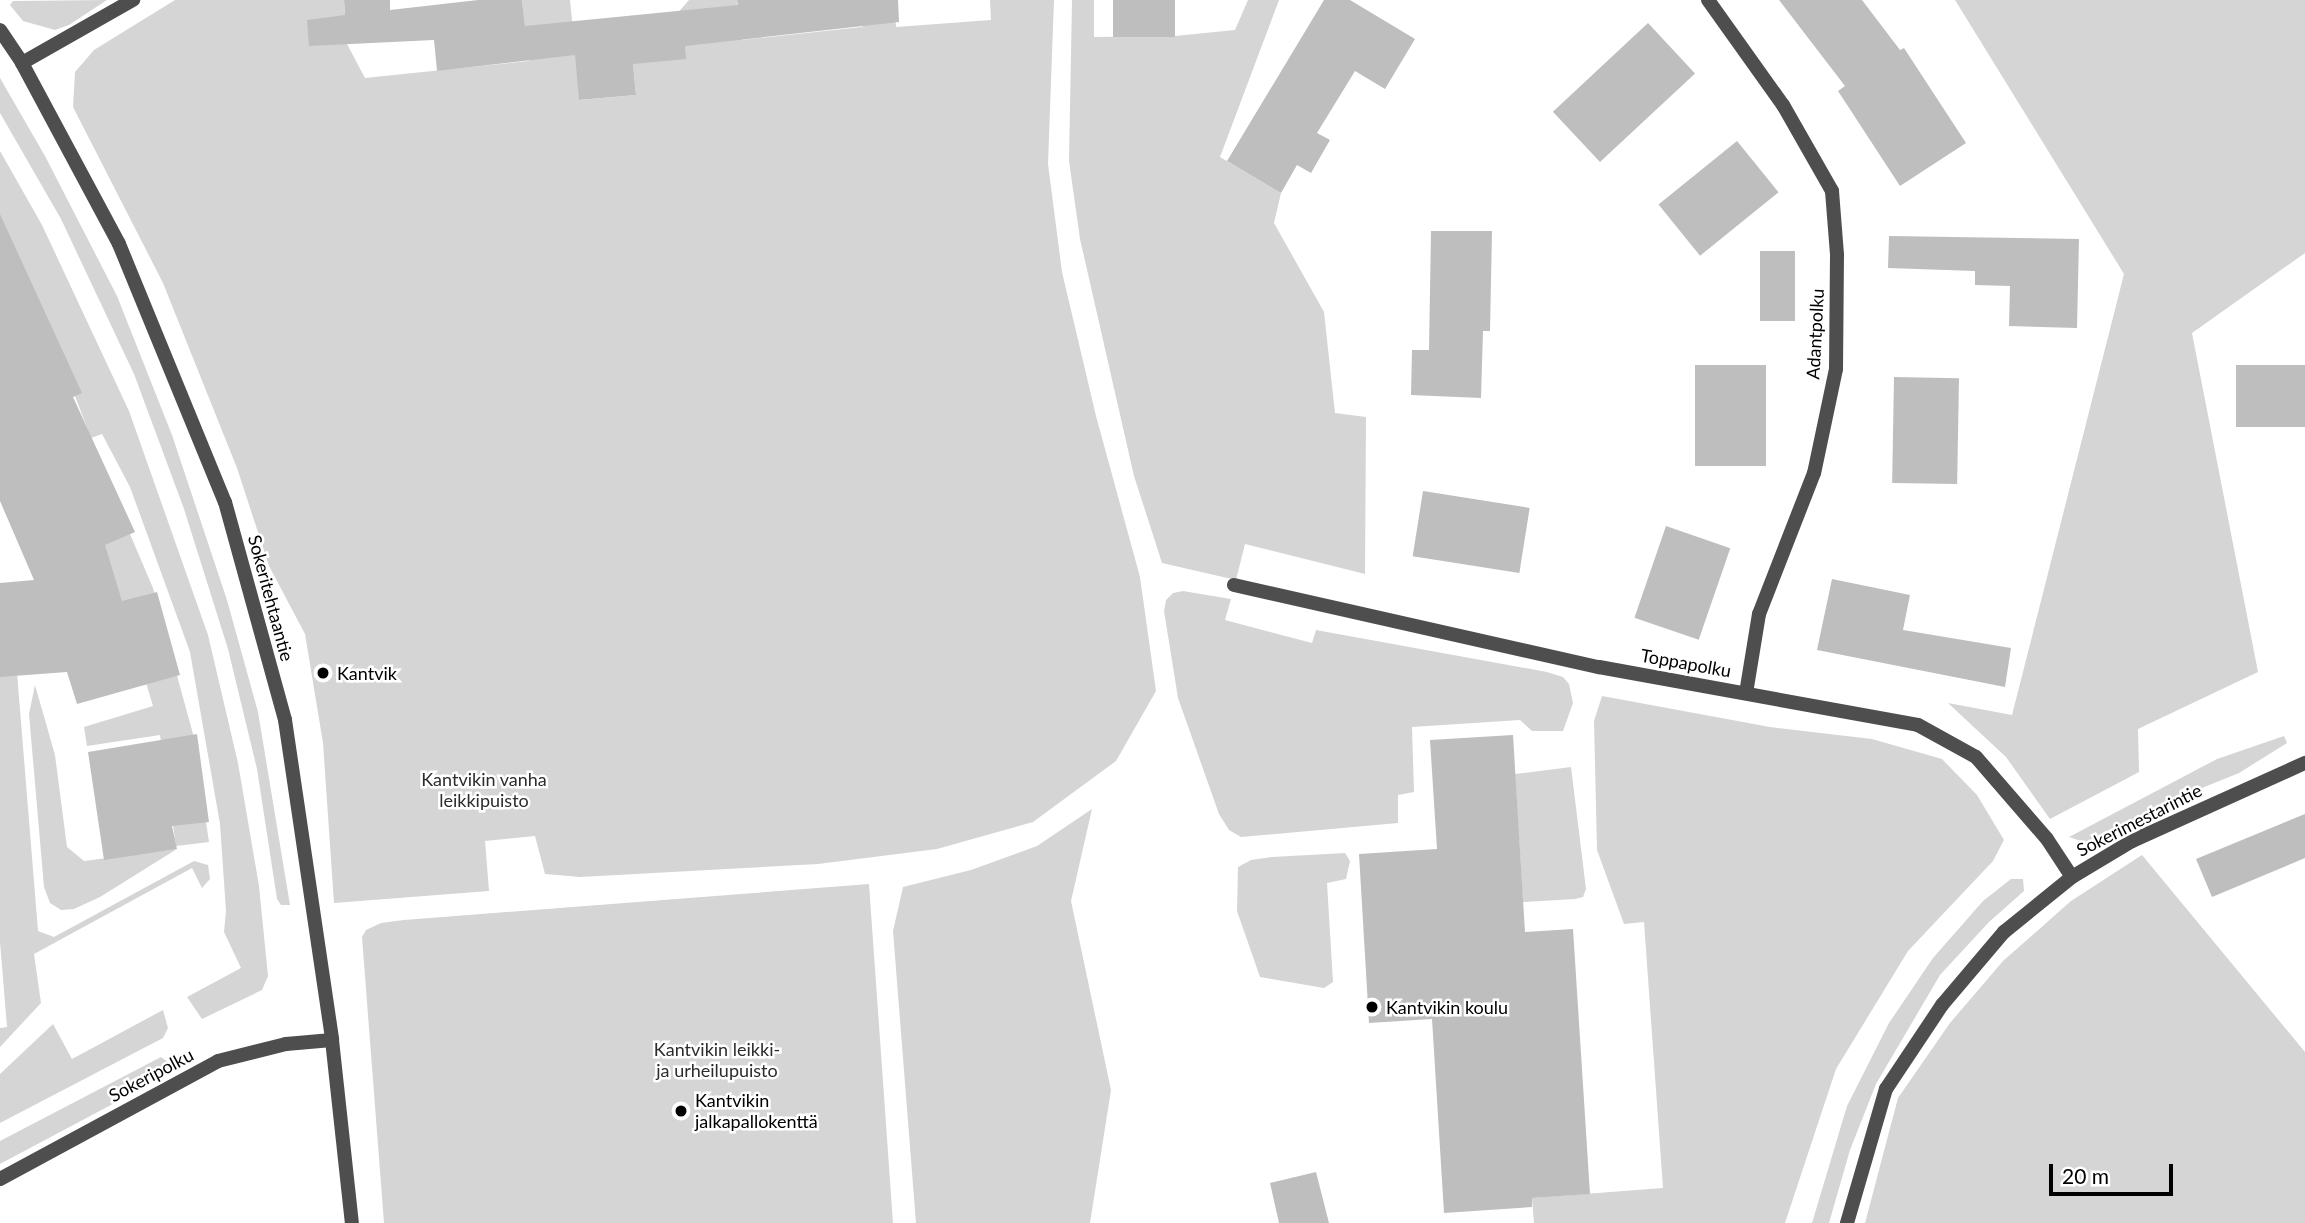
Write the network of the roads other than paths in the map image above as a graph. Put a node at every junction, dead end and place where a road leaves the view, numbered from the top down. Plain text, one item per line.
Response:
1 (133, 0) edge
2 (1708, 0) edge
3 (0, 30) edge
4 (22, 63) junction
5 (1234, 585) dead end
6 (1746, 693) junction
7 (2305, 763) edge
8 (2071, 877) junction
9 (332, 1040) junction
10 (0, 1179) edge
11 (352, 1223) edge
12 (1847, 1223) edge

1 - 4 street
2 - 6 street, Adantpolku
3 - 4 street, Sokeritehtaantie
4 - 9 street, Sokeritehtaantie
5 - 6 street, Toppapolku
6 - 8 street, Toppapolku
7 - 8 street, Sokerimestarintie
8 - 12 street, Sokerimestarintie
9 - 10 street, Sokeripolku
9 - 11 street, Sokeritehtaantie

